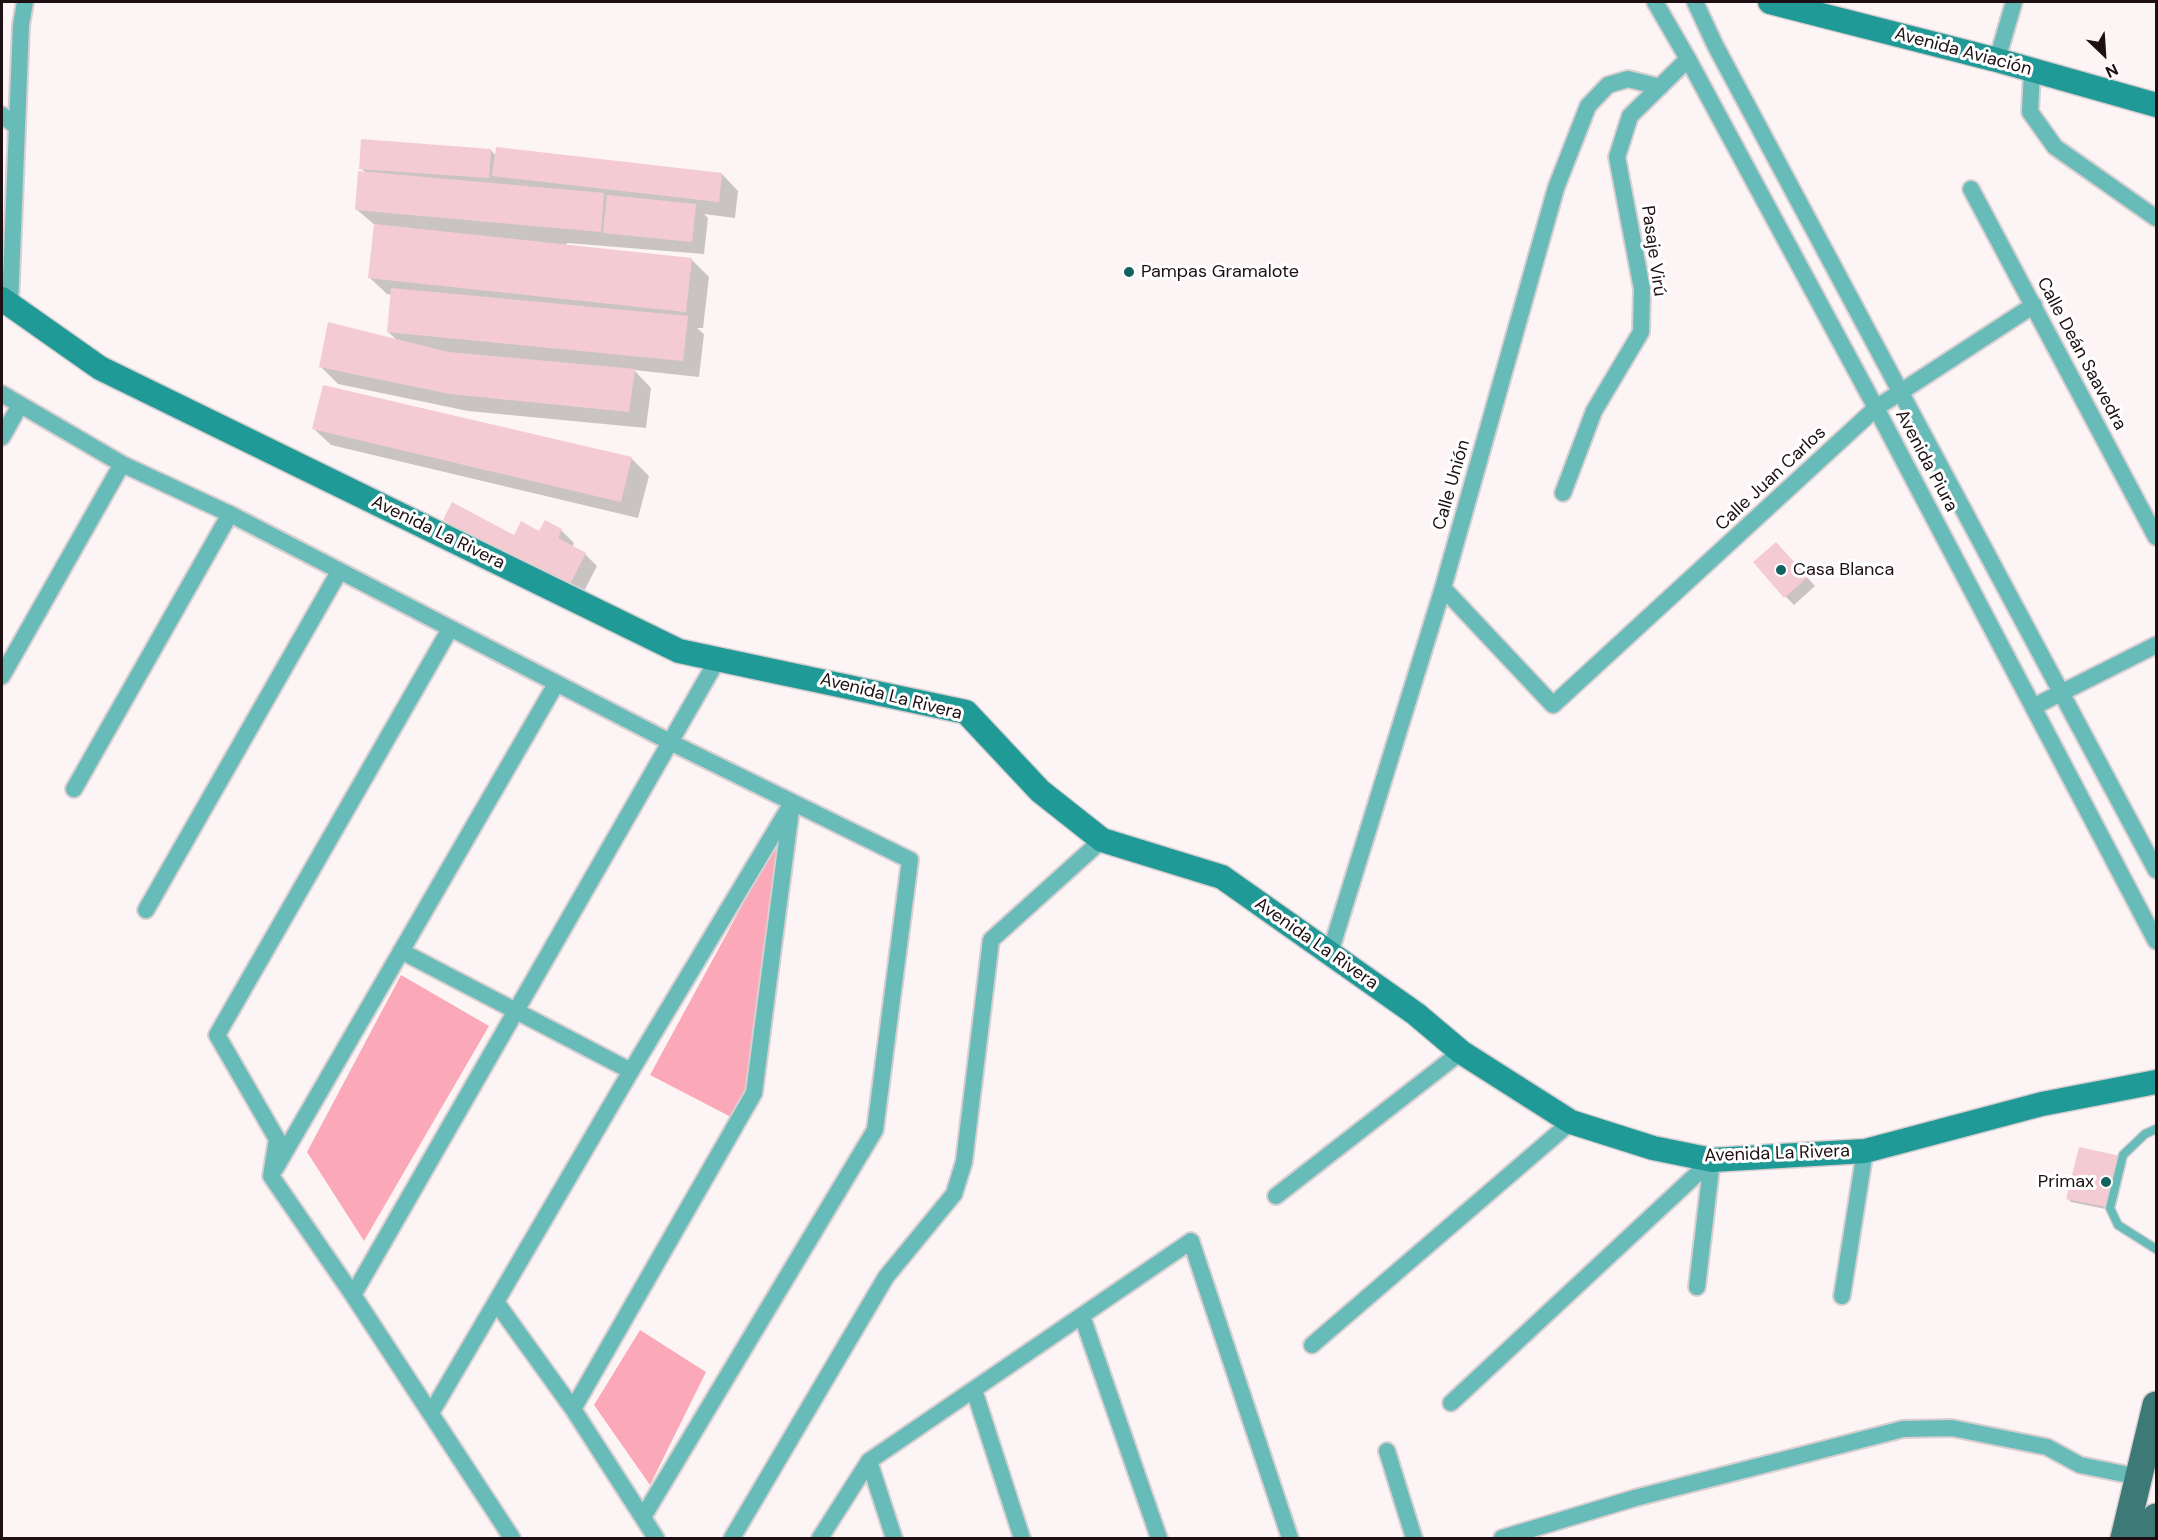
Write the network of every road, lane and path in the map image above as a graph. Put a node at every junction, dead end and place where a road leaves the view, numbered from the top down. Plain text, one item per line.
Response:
1 (25, 2) edge
2 (1654, 2) edge
3 (1695, 2) edge
4 (1770, 2) edge
5 (2014, 2) edge
6 (1828, 8) edge
7 (1688, 59) junction
8 (1996, 60) junction
9 (2032, 71) junction
10 (1660, 87) junction
11 (2157, 105) edge
12 (2, 115) edge
13 (17, 127) junction
14 (1971, 189) dead end
15 (2157, 218) edge
16 (6, 302) edge
17 (2034, 305) junction
18 (1900, 392) junction
19 (2, 394) edge
20 (20, 405) junction
21 (1876, 408) junction
22 (2, 437) edge
23 (122, 464) junction
24 (1563, 493) dead end
25 (230, 514) junction
26 (2157, 537) edge
27 (339, 572) junction
28 (1443, 588) junction
29 (450, 629) junction
30 (2157, 645) edge
31 (719, 657) junction
32 (2, 676) edge
33 (556, 684) junction
34 (2060, 694) junction
35 (2033, 707) junction
36 (672, 743) junction
37 (74, 789) dead end
38 (792, 803) junction
39 (1102, 840) junction
40 (2157, 870) edge
41 (146, 910) dead end
42 (2157, 941) edge
43 (401, 951) junction
44 (1330, 953) junction
45 (514, 1010) junction
46 (1461, 1052) junction
47 (631, 1071) junction
48 (2157, 1082) edge
49 (1571, 1122) junction
50 (2157, 1128) edge
51 (1865, 1151) junction
52 (1712, 1160) junction
53 (271, 1176) junction
54 (1276, 1196) dead end
55 (2157, 1249) edge
56 (1697, 1287) dead end
57 (353, 1295) junction
58 (1842, 1296) dead end
59 (496, 1302) junction
60 (1083, 1316) junction
61 (1312, 1345) dead end
62 (974, 1390) junction
63 (1451, 1403) dead end
64 (2157, 1405) edge
65 (573, 1409) junction
66 (430, 1413) junction
67 (1387, 1451) dead end
68 (869, 1461) junction
69 (2139, 1477) junction
70 (643, 1517) junction
71 (2157, 1517) edge
72 (512, 1539) edge
73 (656, 1539) edge
74 (732, 1539) edge
75 (820, 1539) edge
76 (894, 1539) edge
77 (1022, 1539) edge
78 (1159, 1539) edge
79 (1290, 1539) edge
80 (1414, 1539) edge
81 (1502, 1539) edge
82 (2124, 1539) edge
83 (2151, 1539) edge

1 - 13 street
2 - 7 street, Avenida Piura
3 - 18 street, Avenida Piura
4 - 6 street, Avenida Aviación
5 - 8 street
6 - 8 street, Avenida Aviación
7 - 10 street, Pasaje Virú
7 - 21 street, Avenida Piura
8 - 9 street, Avenida Aviación
9 - 11 street, Avenida Aviación
9 - 15 street
10 - 24 street, Pasaje Virú
10 - 28 street, Calle Unión
12 - 13 street
13 - 16 street
14 - 17 street, Calle Deán Saavedra
16 - 31 street, Avenida La Rivera
17 - 18 street, Calle Juan Carlos
17 - 26 street, Calle Deán Saavedra
18 - 21 street, Calle Juan Carlos
18 - 34 street, Avenida Piura
19 - 20 street
20 - 22 street
20 - 23 street
21 - 28 street, Calle Juan Carlos
21 - 35 street, Avenida Piura
23 - 25 street
23 - 32 street
25 - 27 street
25 - 37 street
27 - 29 street
27 - 41 street
28 - 44 street, Calle Unión
29 - 33 street
29 - 53 street
30 - 34 street
31 - 36 street
31 - 39 street, Avenida La Rivera
33 - 36 street
33 - 43 street
34 - 35 street
34 - 40 street, Avenida Piura
35 - 42 street, Avenida Piura
36 - 38 street
36 - 45 street
38 - 47 street
38 - 65 street
38 - 70 street
39 - 44 street, Avenida La Rivera
39 - 74 street
43 - 45 street
43 - 53 street
44 - 46 street, Avenida La Rivera
45 - 47 street
45 - 57 street
46 - 49 street, Avenida La Rivera
46 - 54 street
47 - 59 street
48 - 51 street, Avenida La Rivera
49 - 52 street, Avenida La Rivera
49 - 61 street
50 - 55 lane
51 - 52 street, Avenida La Rivera
51 - 58 street
52 - 56 street
52 - 63 street
53 - 57 street
57 - 66 street
59 - 65 street
59 - 66 street
60 - 62 street
60 - 78 street
60 - 79 street
62 - 68 street
62 - 77 street
64 - 69 main road
65 - 70 street
66 - 72 street
67 - 80 street
68 - 75 street
68 - 76 street
69 - 81 street
69 - 82 main road
70 - 73 street
71 - 83 main road

